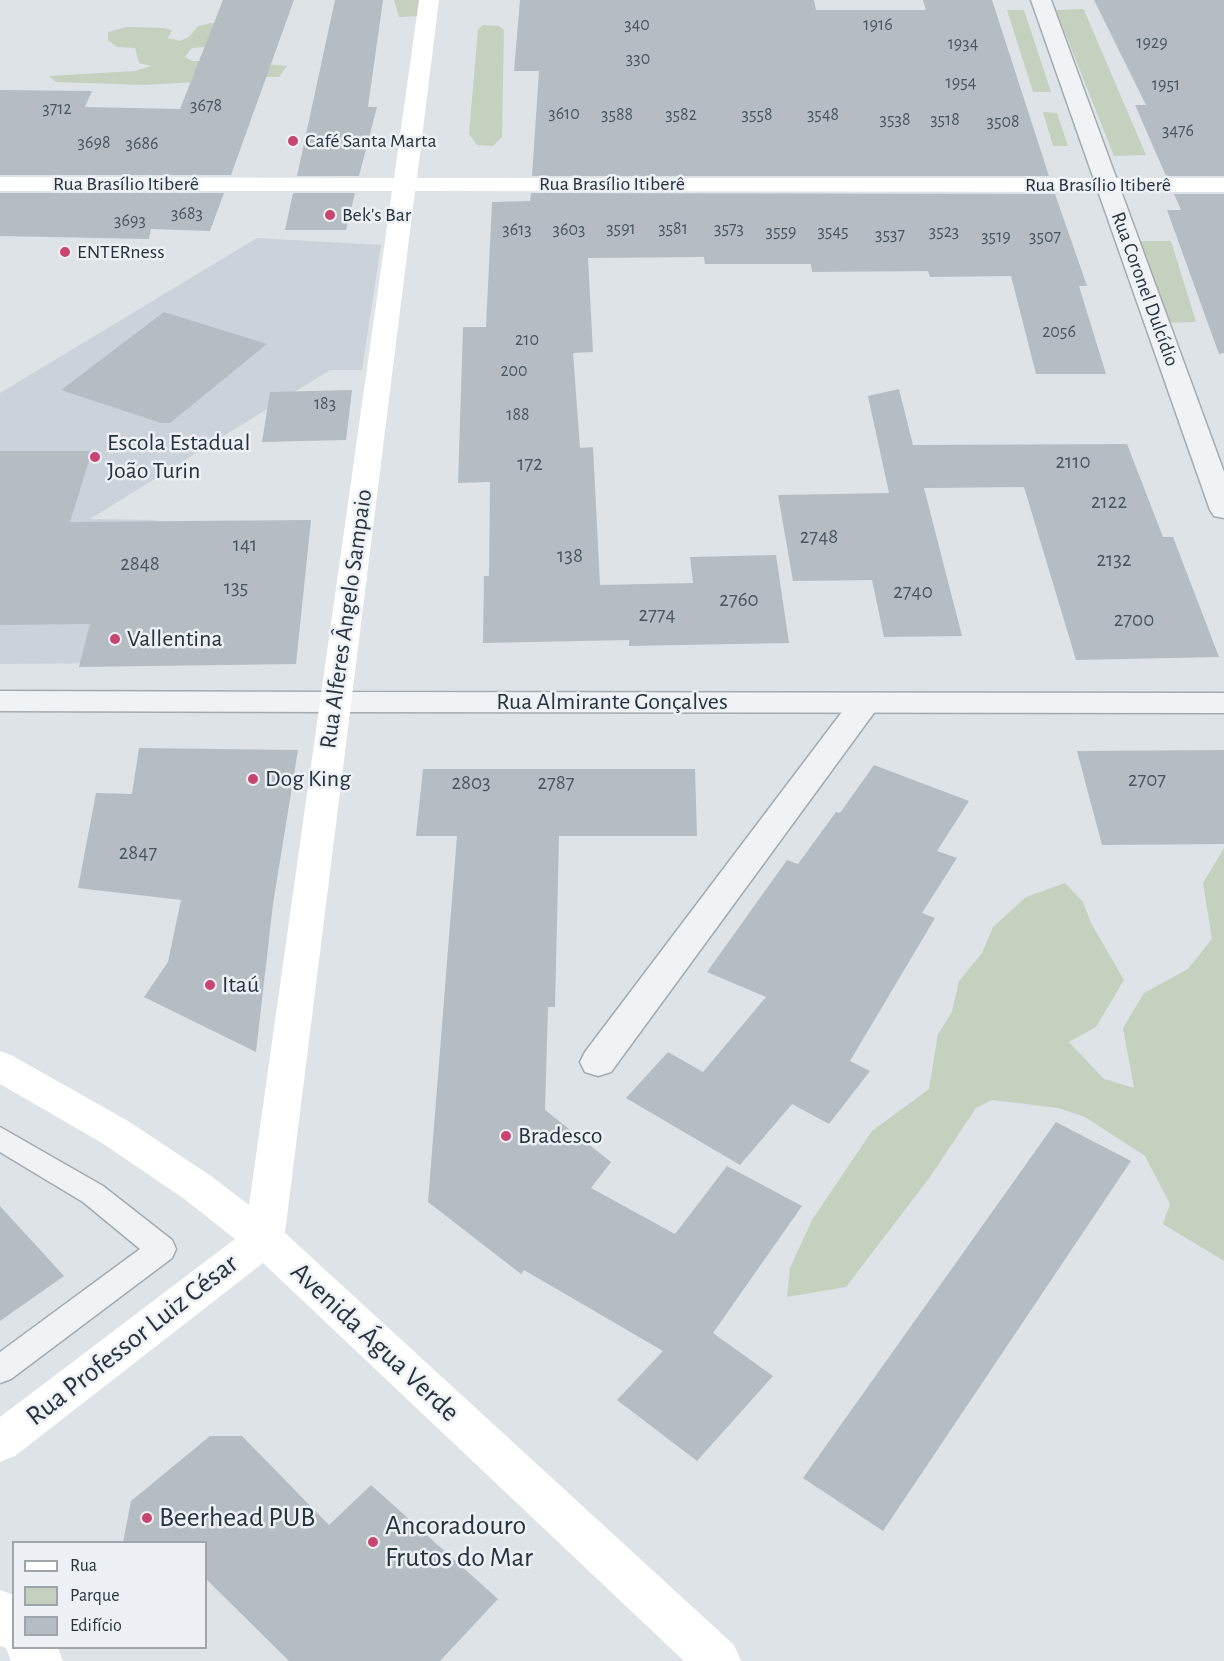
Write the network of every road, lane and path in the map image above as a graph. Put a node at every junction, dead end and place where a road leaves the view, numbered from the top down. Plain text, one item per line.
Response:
1 (429, 0) edge
2 (1041, 0) edge
3 (0, 184) edge
4 (404, 184) junction
5 (1107, 185) junction
6 (1224, 185) edge
7 (1224, 510) edge
8 (0, 701) edge
9 (335, 702) junction
10 (865, 702) junction
11 (1224, 703) edge
12 (598, 1062) dead end
13 (0, 1066) edge
14 (0, 1138) edge
15 (264, 1239) junction
16 (0, 1370) edge
17 (0, 1442) edge
18 (0, 1612) edge
19 (12, 1627) edge
20 (31, 1649) edge
21 (40, 1661) edge
22 (718, 1661) edge

1 - 4 main road, Rua Alferes Ângelo Sampaio
2 - 5 street, Rua Coronel Dulcídio
3 - 4 main road, Rua Brasílio Itiberê
4 - 5 main road, Rua Brasílio Itiberê
4 - 9 main road, Rua Alferes Ângelo Sampaio
5 - 6 main road, Rua Brasílio Itiberê
5 - 7 street, Rua Coronel Dulcídio
8 - 9 street, Rua Almirante Gonçalves
9 - 10 street, Rua Almirante Gonçalves
9 - 15 main road, Rua Alferes Ângelo Sampaio
10 - 11 street, Rua Almirante Gonçalves
10 - 12 street
13 - 15 main road, Avenida Água Verde
14 - 16 lane
15 - 17 main road, Rua Professor Luiz César
15 - 22 main road, Avenida Água Verde
18 - 19 main road
20 - 21 main road

